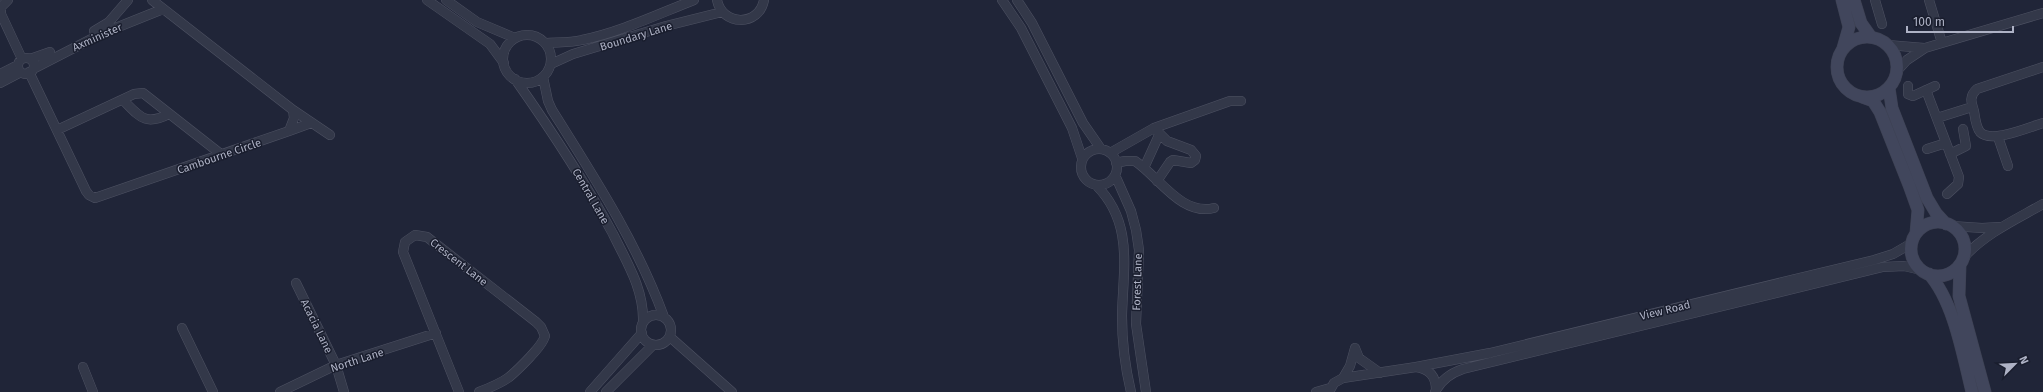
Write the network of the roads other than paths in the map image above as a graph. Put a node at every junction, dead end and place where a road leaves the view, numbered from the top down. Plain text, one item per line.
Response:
1 (8, 0) edge
2 (128, 0) edge
3 (152, 0) edge
4 (427, 0) edge
5 (446, 0) edge
6 (694, 0) edge
7 (717, 0) edge
8 (764, 0) edge
9 (1002, 0) edge
10 (1017, 0) edge
11 (1842, 0) edge
12 (1854, 0) edge
13 (1875, 0) edge
14 (1929, 0) edge
15 (163, 10) junction
16 (722, 12) junction
17 (2043, 13) edge
18 (1882, 24) dead end
19 (1871, 37) junction
20 (515, 38) junction
21 (545, 43) junction
22 (1942, 43) junction
23 (1888, 45) junction
24 (1844, 48) junction
25 (1925, 48) junction
26 (504, 63) junction
27 (551, 64) junction
28 (26, 66) junction
29 (2043, 67) edge
30 (1897, 71) junction
31 (0, 74) edge
32 (543, 77) junction
33 (516, 79) junction
34 (0, 83) edge
35 (1908, 86) dead end
36 (1935, 86) dead end
37 (1889, 88) junction
38 (1926, 90) junction
39 (1861, 97) junction
40 (123, 100) junction
41 (1241, 101) dead end
42 (1972, 106) junction
43 (293, 110) junction
44 (169, 114) junction
45 (1937, 118) junction
46 (311, 123) junction
47 (2043, 123) edge
48 (1962, 129) dead end
49 (57, 130) junction
50 (290, 131) junction
51 (1157, 131) junction
52 (330, 135) dead end
53 (1998, 136) junction
54 (1946, 143) junction
55 (1101, 149) junction
56 (1927, 149) dead end
57 (1110, 153) junction
58 (1950, 154) junction
59 (222, 155) junction
60 (1082, 158) junction
61 (1116, 163) junction
62 (2008, 166) dead end
63 (1144, 168) junction
64 (1115, 175) junction
65 (1157, 181) junction
66 (1096, 185) junction
67 (1947, 194) dead end
68 (2043, 204) edge
69 (1214, 208) dead end
70 (1949, 225) junction
71 (2000, 227) junction
72 (1914, 238) junction
73 (1962, 261) junction
74 (1925, 272) junction
75 (296, 283) dead end
76 (1781, 287) junction
77 (664, 317) junction
78 (643, 322) junction
79 (182, 328) dead end
80 (436, 333) junction
81 (642, 333) junction
82 (670, 337) junction
83 (653, 345) junction
84 (336, 365) junction
85 (83, 367) dead end
86 (1416, 367) junction
87 (1380, 373) junction
88 (1343, 378) junction
89 (1330, 390) edge
90 (1436, 391) edge
91 (92, 392) edge
92 (213, 392) edge
93 (280, 392) edge
94 (344, 392) edge
95 (459, 392) edge
96 (479, 392) edge
97 (590, 392) edge
98 (606, 392) edge
99 (732, 392) edge
100 (1131, 392) edge
101 (1146, 392) edge
102 (1316, 392) edge
103 (1972, 392) edge
104 (1985, 392) edge

1 - 28 street, Cambourne Circle
2 - 28 street, Axminister
3 - 15 street
4 - 26 street
5 - 20 street
6 - 21 street, Boundary Lane
7 - 16 street
8 - 16 street
9 - 60 street
10 - 55 street
11 - 24 street
12 - 19 street
13 - 18 street
14 - 22 street
15 - 28 street, Axminister
15 - 43 street
16 - 27 street, Boundary Lane
17 - 22 street
19 - 23 street
19 - 24 street
20 - 21 street
20 - 26 street
21 - 27 street
22 - 25 street
23 - 25 street
23 - 30 street
24 - 39 street
25 - 30 street
26 - 33 street
27 - 32 street
28 - 31 street, Axminister
28 - 34 street, Axminister
28 - 49 street, Cambourne Circle
29 - 42 street
30 - 37 street
32 - 33 street
32 - 77 street, Central Lane
33 - 78 street, Central Lane
35 - 38 street
36 - 38 street
37 - 39 street
37 - 70 street
38 - 45 street
39 - 72 street
40 - 44 street
40 - 44 street
40 - 49 street
41 - 51 street
42 - 45 street
42 - 53 street
43 - 46 street
43 - 50 street
44 - 59 street
45 - 54 street
46 - 50 street, Cambourne Circle
46 - 52 street
47 - 53 street
48 - 58 street
49 - 59 street, Cambourne Circle
50 - 59 street, Cambourne Circle
51 - 57 street
51 - 63 street
51 - 65 street
53 - 62 street
54 - 56 street
54 - 58 street
55 - 57 street
55 - 60 street
57 - 61 street
58 - 67 street
60 - 66 street
61 - 63 street
61 - 64 street
63 - 65 street
64 - 66 street
64 - 101 street, Forest Lane
65 - 69 street
66 - 100 street, Forest Lane
68 - 71 street
70 - 71 street
70 - 72 street
70 - 73 street
71 - 73 street
72 - 74 street
72 - 76 street, View Road
73 - 74 street
73 - 104 street
74 - 76 street, View Road
74 - 103 street
75 - 84 street, Acacia Lane
76 - 86 street, View Road
76 - 90 street, View Road
77 - 78 street
77 - 82 street, Central Lane
78 - 81 street, Central Lane
79 - 92 street
80 - 84 street, North Lane
80 - 95 street, Crescent Lane
80 - 96 street, Crescent Lane
81 - 83 street
81 - 97 street
82 - 83 street
82 - 99 street
83 - 98 street
84 - 93 street, North Lane
84 - 94 street, Acacia Lane
85 - 91 street
86 - 87 street, View Road
86 - 90 street, View Road
87 - 88 street, View Road
87 - 88 street
88 - 89 street, View Road
89 - 102 street

